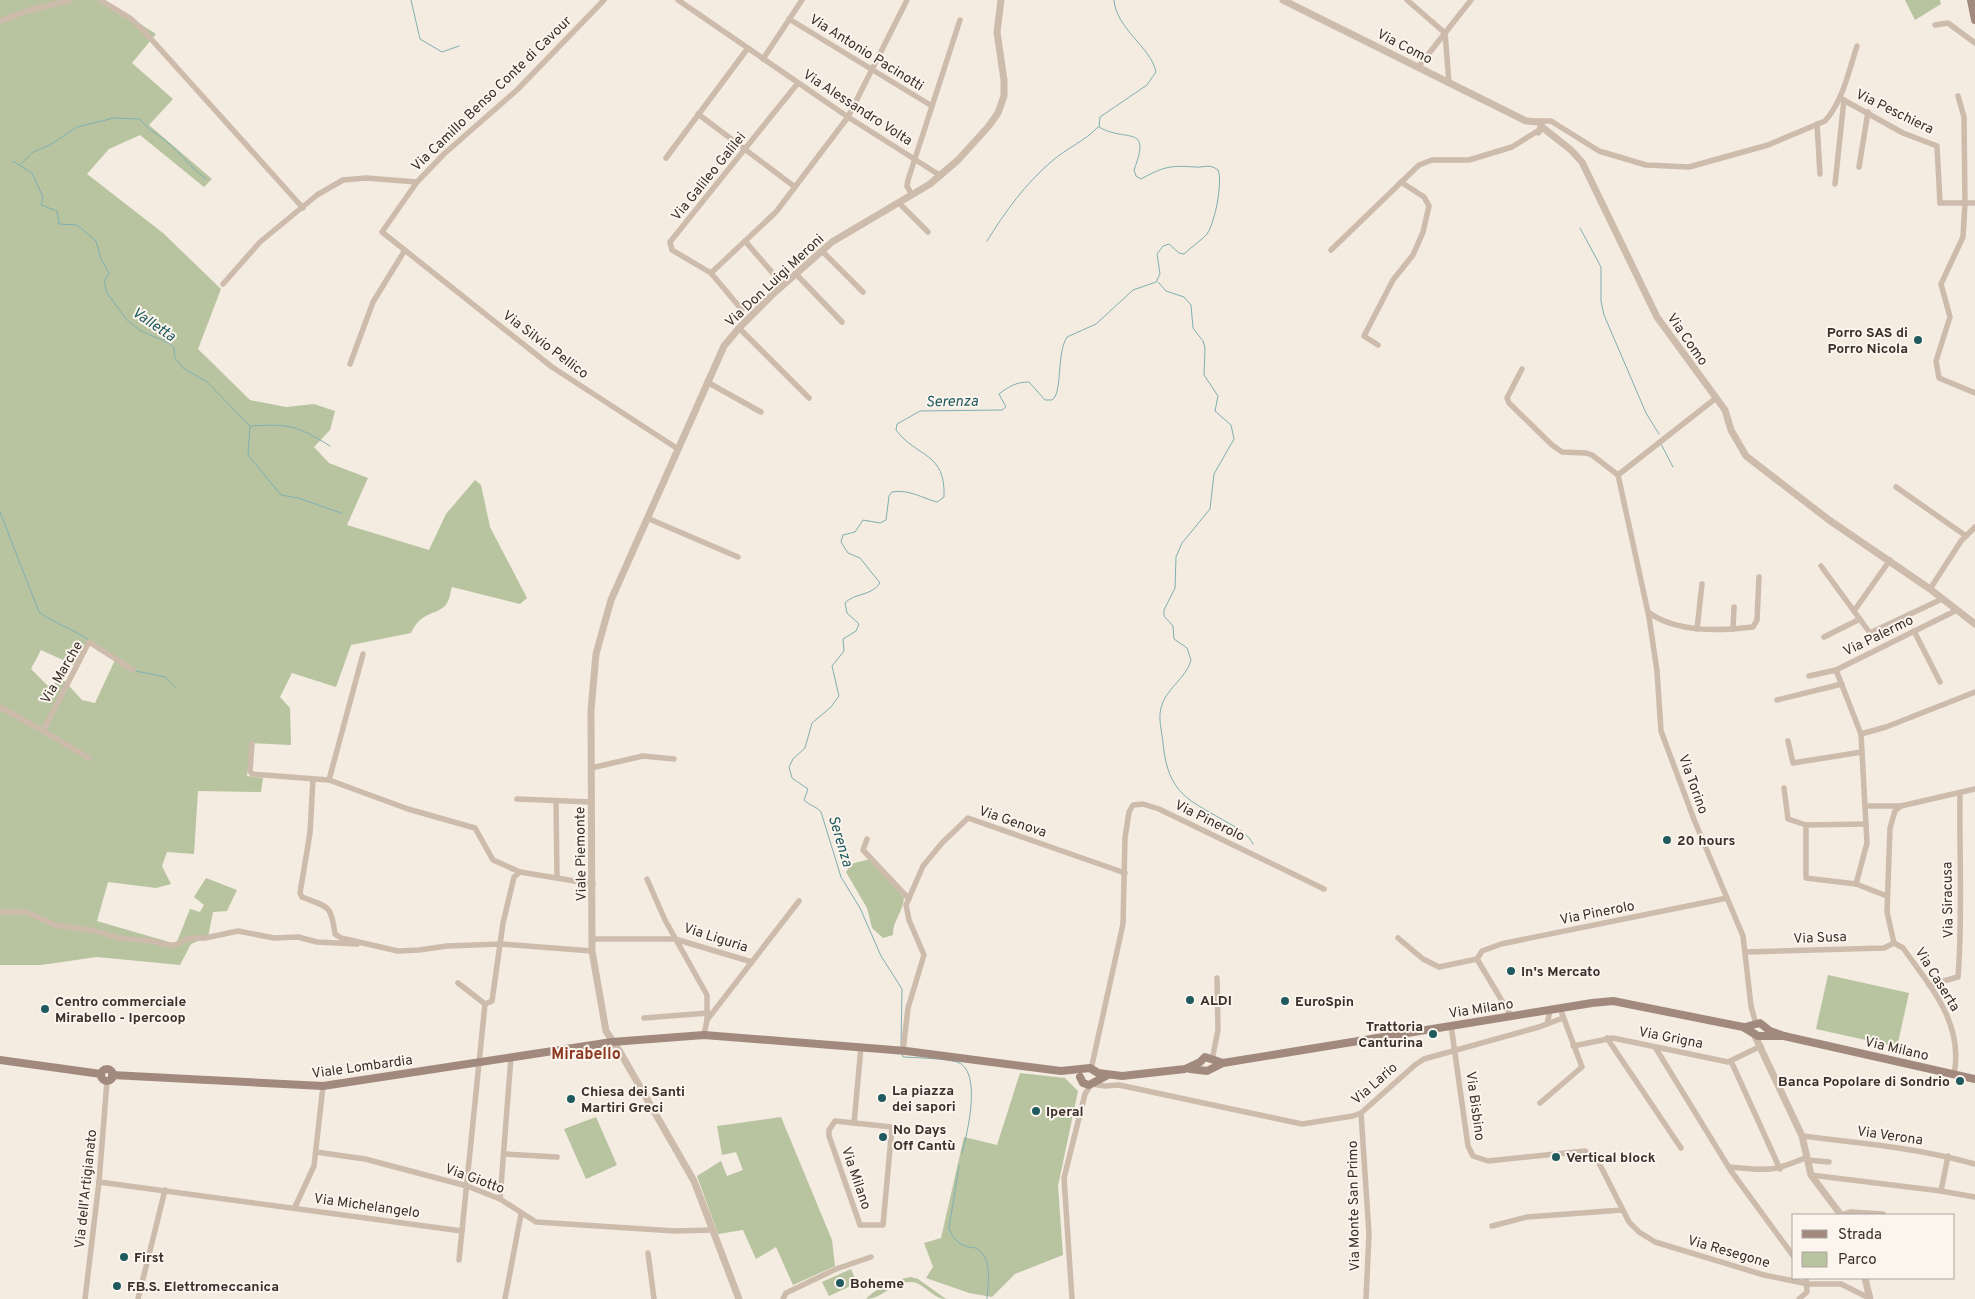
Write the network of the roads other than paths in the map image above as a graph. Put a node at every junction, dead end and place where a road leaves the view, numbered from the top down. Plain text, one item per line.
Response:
1 (100, 0) edge
2 (604, 0) edge
3 (678, 0) edge
4 (802, 0) edge
5 (907, 0) edge
6 (1001, 0) edge
7 (1283, 0) edge
8 (1407, 0) edge
9 (1470, 0) edge
10 (1971, 0) edge
11 (71, 1) edge
12 (789, 19) junction
13 (960, 20) dead end
14 (1975, 20) edge
15 (0, 21) edge
16 (1935, 25) dead end
17 (1445, 33) junction
18 (1975, 43) edge
19 (1857, 46) dead end
20 (748, 48) junction
21 (763, 59) junction
22 (1419, 66) junction
23 (1448, 68) junction
24 (871, 70) junction
25 (1438, 77) junction
26 (798, 83) junction
27 (1449, 83) junction
28 (1958, 96) dead end
29 (1842, 99) junction
30 (932, 106) junction
31 (1868, 112) junction
32 (698, 114) junction
33 (848, 117) junction
34 (1817, 124) junction
35 (1536, 127) junction
36 (746, 150) junction
37 (666, 158) dead end
38 (915, 159) junction
39 (1859, 167) dead end
40 (1820, 174) dead end
41 (941, 176) junction
42 (417, 182) junction
43 (1401, 182) junction
44 (1835, 184) dead end
45 (795, 187) junction
46 (912, 195) junction
47 (899, 203) junction
48 (1965, 203) junction
49 (1975, 203) edge
50 (303, 208) junction
51 (382, 232) joint
52 (928, 232) dead end
53 (745, 241) junction
54 (405, 250) junction
55 (1330, 250) dead end
56 (822, 251) junction
57 (711, 273) junction
58 (796, 274) junction
59 (223, 284) dead end
60 (784, 285) junction
61 (863, 292) dead end
62 (742, 310) dead end
63 (842, 322) dead end
64 (739, 328) junction
65 (1378, 345) dead end
66 (350, 364) dead end
67 (1522, 369) dead end
68 (707, 382) junction
69 (1975, 393) edge
70 (808, 398) dead end
71 (1716, 398) junction
72 (761, 412) dead end
73 (678, 449) junction
74 (1618, 475) junction
75 (1896, 487) dead end
76 (647, 518) junction
77 (1975, 526) edge
78 (1966, 536) junction
79 (738, 557) dead end
80 (1890, 560) junction
81 (1821, 566) dead end
82 (1759, 576) dead end
83 (1702, 584) dead end
84 (1930, 589) junction
85 (1942, 599) junction
86 (1734, 607) dead end
87 (1957, 610) junction
88 (1854, 611) junction
89 (1648, 614) junction
90 (1860, 619) junction
91 (1975, 624) edge
92 (1697, 629) junction
93 (1733, 630) junction
94 (1914, 631) junction
95 (1824, 637) dead end
96 (363, 654) dead end
97 (595, 664) joint
98 (133, 670) dead end
99 (1836, 670) junction
100 (1809, 676) dead end
101 (1940, 682) dead end
102 (1842, 684) junction
103 (1975, 692) edge
104 (1777, 700) dead end
105 (0, 707) edge
106 (43, 731) junction
107 (1861, 734) junction
108 (1788, 741) dead end
109 (252, 743) dead end
110 (1862, 752) junction
111 (89, 758) dead end
112 (674, 759) dead end
113 (591, 768) junction
114 (313, 779) junction
115 (329, 780) junction
116 (1784, 788) dead end
117 (1975, 789) edge
118 (1960, 793) junction
119 (516, 799) dead end
120 (556, 801) junction
121 (591, 802) junction
122 (1866, 806) junction
123 (1901, 806) junction
124 (1866, 824) junction
125 (1806, 826) junction
126 (867, 839) dead end
127 (520, 872) junction
128 (1125, 874) junction
129 (557, 878) junction
130 (647, 879) dead end
131 (593, 884) junction
132 (1856, 884) junction
133 (1324, 889) dead end
134 (1887, 896) junction
135 (1727, 898) junction
136 (909, 899) junction
137 (799, 901) dead end
138 (0, 912) edge
139 (1398, 938) dead end
140 (593, 939) junction
141 (675, 939) junction
142 (1894, 943) junction
143 (361, 944) junction
144 (501, 944) junction
145 (592, 951) junction
146 (1746, 952) junction
147 (1477, 959) junction
148 (752, 962) junction
149 (1217, 978) dead end
150 (458, 983) dead end
151 (1929, 985) junction
152 (485, 1004) junction
153 (1560, 1008) junction
154 (1550, 1010) junction
155 (708, 1016) junction
156 (1511, 1016) junction
157 (644, 1018) dead end
158 (1562, 1018) junction
159 (1547, 1024) junction
160 (1451, 1025) junction
161 (1759, 1030) junction
162 (704, 1035) junction
163 (1607, 1038) junction
164 (612, 1042) junction
165 (1573, 1046) junction
166 (1761, 1046) junction
167 (861, 1047) junction
168 (1655, 1047) junction
169 (1455, 1049) junction
170 (894, 1050) junction
171 (904, 1051) junction
172 (511, 1057) junction
173 (1212, 1059) junction
174 (0, 1060) edge
175 (1731, 1061) junction
176 (478, 1062) junction
177 (859, 1062) junction
178 (1201, 1066) junction
179 (1091, 1069) junction
180 (1061, 1071) junction
181 (1954, 1074) junction
182 (1108, 1075) junction
183 (110, 1078) junction
184 (1081, 1079) junction
185 (1975, 1079) edge
186 (1094, 1083) junction
187 (323, 1086) junction
188 (1084, 1094) junction
189 (1540, 1102) dead end
190 (1361, 1113) junction
191 (854, 1123) junction
192 (1802, 1136) junction
193 (1681, 1148) dead end
194 (316, 1152) junction
195 (504, 1154) junction
196 (557, 1156) dead end
197 (1948, 1156) junction
198 (1807, 1158) junction
199 (1829, 1162) dead end
200 (1975, 1164) edge
201 (1729, 1167) junction
202 (1780, 1169) junction
203 (1811, 1175) junction
204 (99, 1182) junction
205 (467, 1186) junction
206 (165, 1190) junction
207 (1942, 1192) junction
208 (1975, 1197) edge
209 (500, 1199) junction
210 (295, 1207) junction
211 (1622, 1210) junction
212 (521, 1214) junction
213 (1840, 1214) edge
214 (1844, 1214) edge
215 (1883, 1214) edge
216 (1492, 1226) dead end
217 (712, 1230) junction
218 (462, 1231) junction
219 (648, 1253) dead end
220 (1792, 1254) edge
221 (871, 1257) dead end
222 (459, 1260) dead end
223 (1792, 1279) edge
224 (1793, 1279) edge
225 (1865, 1279) edge
226 (1807, 1281) edge
227 (85, 1299) edge
228 (138, 1299) edge
229 (505, 1299) edge
230 (654, 1299) edge
231 (739, 1299) edge
232 (784, 1299) edge
233 (1072, 1299) edge
234 (1366, 1299) edge
235 (1799, 1299) edge
236 (1870, 1299) edge

1 - 50 street
2 - 42 street, Via Camillo Benso Conte di Cavour
3 - 20 street, Via Alessandro Volta
4 - 12 street
5 - 24 street
6 - 41 street, Via Don Luigi Meroni
7 - 22 street, Via Como
8 - 17 street
9 - 17 street
10 - 14 main road
11 - 15 street
12 - 21 street
12 - 24 street, Via Antonio Pacinotti
13 - 30 street
16 - 18 street
17 - 22 street
17 - 23 street
19 - 29 street
20 - 21 street, Via Alessandro Volta
20 - 32 street
21 - 26 street, Via Alessandro Volta
22 - 25 street, Via Como
23 - 25 street
23 - 27 street
24 - 30 street, Via Antonio Pacinotti
24 - 33 street
25 - 27 street, Via Como
26 - 33 street, Via Alessandro Volta
26 - 36 street, Via Galileo Galilei
27 - 35 street, Via Como
28 - 48 street
29 - 31 street, Via Peschiera
29 - 34 street
29 - 44 street
30 - 38 street
31 - 39 street
31 - 48 street, Via Peschiera
32 - 36 street
32 - 37 street
33 - 38 street, Via Alessandro Volta
33 - 45 street
34 - 35 street
34 - 40 street
35 - 43 street
35 - 71 street, Via Como
36 - 45 street
36 - 57 street, Via Galileo Galilei
38 - 41 street, Via Alessandro Volta
38 - 46 street
41 - 46 street, Via Don Luigi Meroni
42 - 50 street
42 - 51 street, Via Camillo Benso Conte di Cavour
43 - 55 street
43 - 65 street
45 - 53 street
46 - 47 street, Via Don Luigi Meroni
47 - 52 street
47 - 56 street, Via Don Luigi Meroni
48 - 49 street, Via Peschiera
48 - 69 street
50 - 59 street
51 - 54 street, Via Silvio Pellico
53 - 57 street
53 - 60 street
54 - 66 street
54 - 73 street, Via Silvio Pellico
56 - 58 street, Via Don Luigi Meroni
56 - 61 street
57 - 62 street
58 - 60 street, Via Don Luigi Meroni
58 - 63 street
60 - 64 street, Via Don Luigi Meroni
64 - 68 street, Via Don Luigi Meroni
64 - 70 street
67 - 74 street
68 - 72 street
68 - 73 street, Via Don Luigi Meroni
71 - 74 street
71 - 80 street, Via Como
73 - 76 street, Via Don Luigi Meroni
74 - 89 street, Via Torino
75 - 78 street
76 - 79 street
76 - 97 street, Via Don Luigi Meroni
77 - 78 street
78 - 84 street
80 - 84 street, Via Como
80 - 88 street
81 - 88 street
82 - 93 street
83 - 92 street
84 - 85 street, Via Como
85 - 87 street, Via Como
85 - 90 street
86 - 93 street
87 - 91 street, Via Como
87 - 94 street, Via Palermo
88 - 90 street
89 - 92 street
89 - 135 street, Via Torino
90 - 95 street
92 - 93 street
94 - 99 street, Via Palermo
94 - 101 street
96 - 115 street
97 - 113 street, Viale Piemonte
98 - 106 street, Via Marche
99 - 100 street, Via Palermo
99 - 102 street
102 - 104 street
102 - 107 street
103 - 107 street
105 - 106 street
106 - 111 street
107 - 110 street
108 - 110 street
109 - 114 street
110 - 122 street
112 - 113 street
113 - 121 street, Viale Piemonte
114 - 115 street
114 - 143 street
115 - 127 street
116 - 125 street
117 - 118 street
118 - 123 street
118 - 151 street, Via Siracusa
119 - 120 street
120 - 121 street
120 - 129 street
121 - 131 street, Viale Piemonte
122 - 123 street
122 - 124 street
123 - 134 street, Via Caserta
124 - 125 street
124 - 132 street
125 - 132 street
126 - 136 street
127 - 129 street
127 - 144 street
128 - 133 street, Via Pinerolo
128 - 136 street, Via Genova
128 - 179 street
129 - 131 street
130 - 141 street, Via Liguria
131 - 140 street, Viale Piemonte
132 - 134 street
134 - 142 street, Via Caserta
135 - 146 street, Via Torino
135 - 147 street, Via Pinerolo
136 - 171 street, Via Genova
137 - 148 street, Via Liguria
138 - 143 street
139 - 147 street, Via Pinerolo
140 - 141 street
140 - 145 street, Viale Piemonte
141 - 148 street, Via Liguria
141 - 155 street
142 - 146 street, Via Susa
142 - 151 street, Via Caserta
143 - 144 street
144 - 145 street
144 - 152 street
145 - 164 street, Viale Piemonte
146 - 161 street, Via Torino
147 - 156 street
148 - 155 street, Via Liguria
149 - 173 street
150 - 152 street
151 - 181 street, Via Caserta
152 - 176 street
153 - 154 main road, Via Milano
153 - 158 street
153 - 161 main road, Via Milano
154 - 156 main road, Via Milano
154 - 159 street
155 - 157 street
155 - 162 street, Via Liguria
156 - 160 main road, Via Milano
158 - 159 street, Via Lario
158 - 165 street
159 - 169 street, Via Lario
160 - 169 street, Via Bisbino
160 - 173 main road, Via Milano
161 - 166 street
161 - 181 main road, Via Milano
162 - 164 main road
162 - 167 main road
163 - 165 street, Via Grigna
163 - 168 street, Via Grigna
163 - 193 street
164 - 172 main road, Viale Lombardia
164 - 217 street, Viale Piemonte
165 - 189 street
166 - 175 street
166 - 192 street
167 - 170 main road
167 - 177 street
168 - 175 street, Via Grigna
168 - 201 street
169 - 190 street, Via Lario
169 - 211 street, Via Bisbino
170 - 171 main road
170 - 177 street
171 - 180 main road
172 - 176 main road, Viale Lombardia
172 - 195 street
173 - 178 main road
173 - 178 main road
174 - 183 main road, Viale Lombardia
175 - 202 street
176 - 187 main road, Viale Lombardia
176 - 205 street
177 - 191 street
178 - 182 main road
179 - 180 main road
179 - 182 main road
179 - 184 main road
179 - 186 main road
180 - 184 main road
181 - 185 main road, Via Milano
182 - 186 main road
183 - 187 main road, Viale Lombardia
183 - 204 street, Via dell'Artigianato
184 - 186 main road
184 - 188 street
186 - 188 street
186 - 190 street, Via Lario
187 - 194 street
188 - 233 street
190 - 234 street, Via Monte San Primo
191 - 191 street, Via Milano
192 - 197 street, Via Verona
192 - 198 street
194 - 205 street, Via Giotto
194 - 210 street
195 - 196 street
195 - 209 street
197 - 200 street, Via Verona
197 - 207 street
198 - 199 street
198 - 202 street
198 - 203 street
201 - 202 street
201 - 220 street
203 - 207 street
203 - 213 street
204 - 206 street, Via Michelangelo
204 - 227 street, Via dell'Artigianato
205 - 209 street, Via Giotto
205 - 218 street
206 - 210 street, Via Michelangelo
206 - 228 street
207 - 208 street
209 - 212 street, Via Giotto
210 - 218 street, Via Michelangelo
211 - 216 street
211 - 223 street, Via Resegone
212 - 217 street, Via Giotto
212 - 229 street
214 - 215 street
217 - 231 street, Viale Piemonte
218 - 222 street
219 - 230 street
221 - 232 street
224 - 226 street, Via Resegone
225 - 236 street
226 - 235 street
226 - 236 street, Via Resegone

